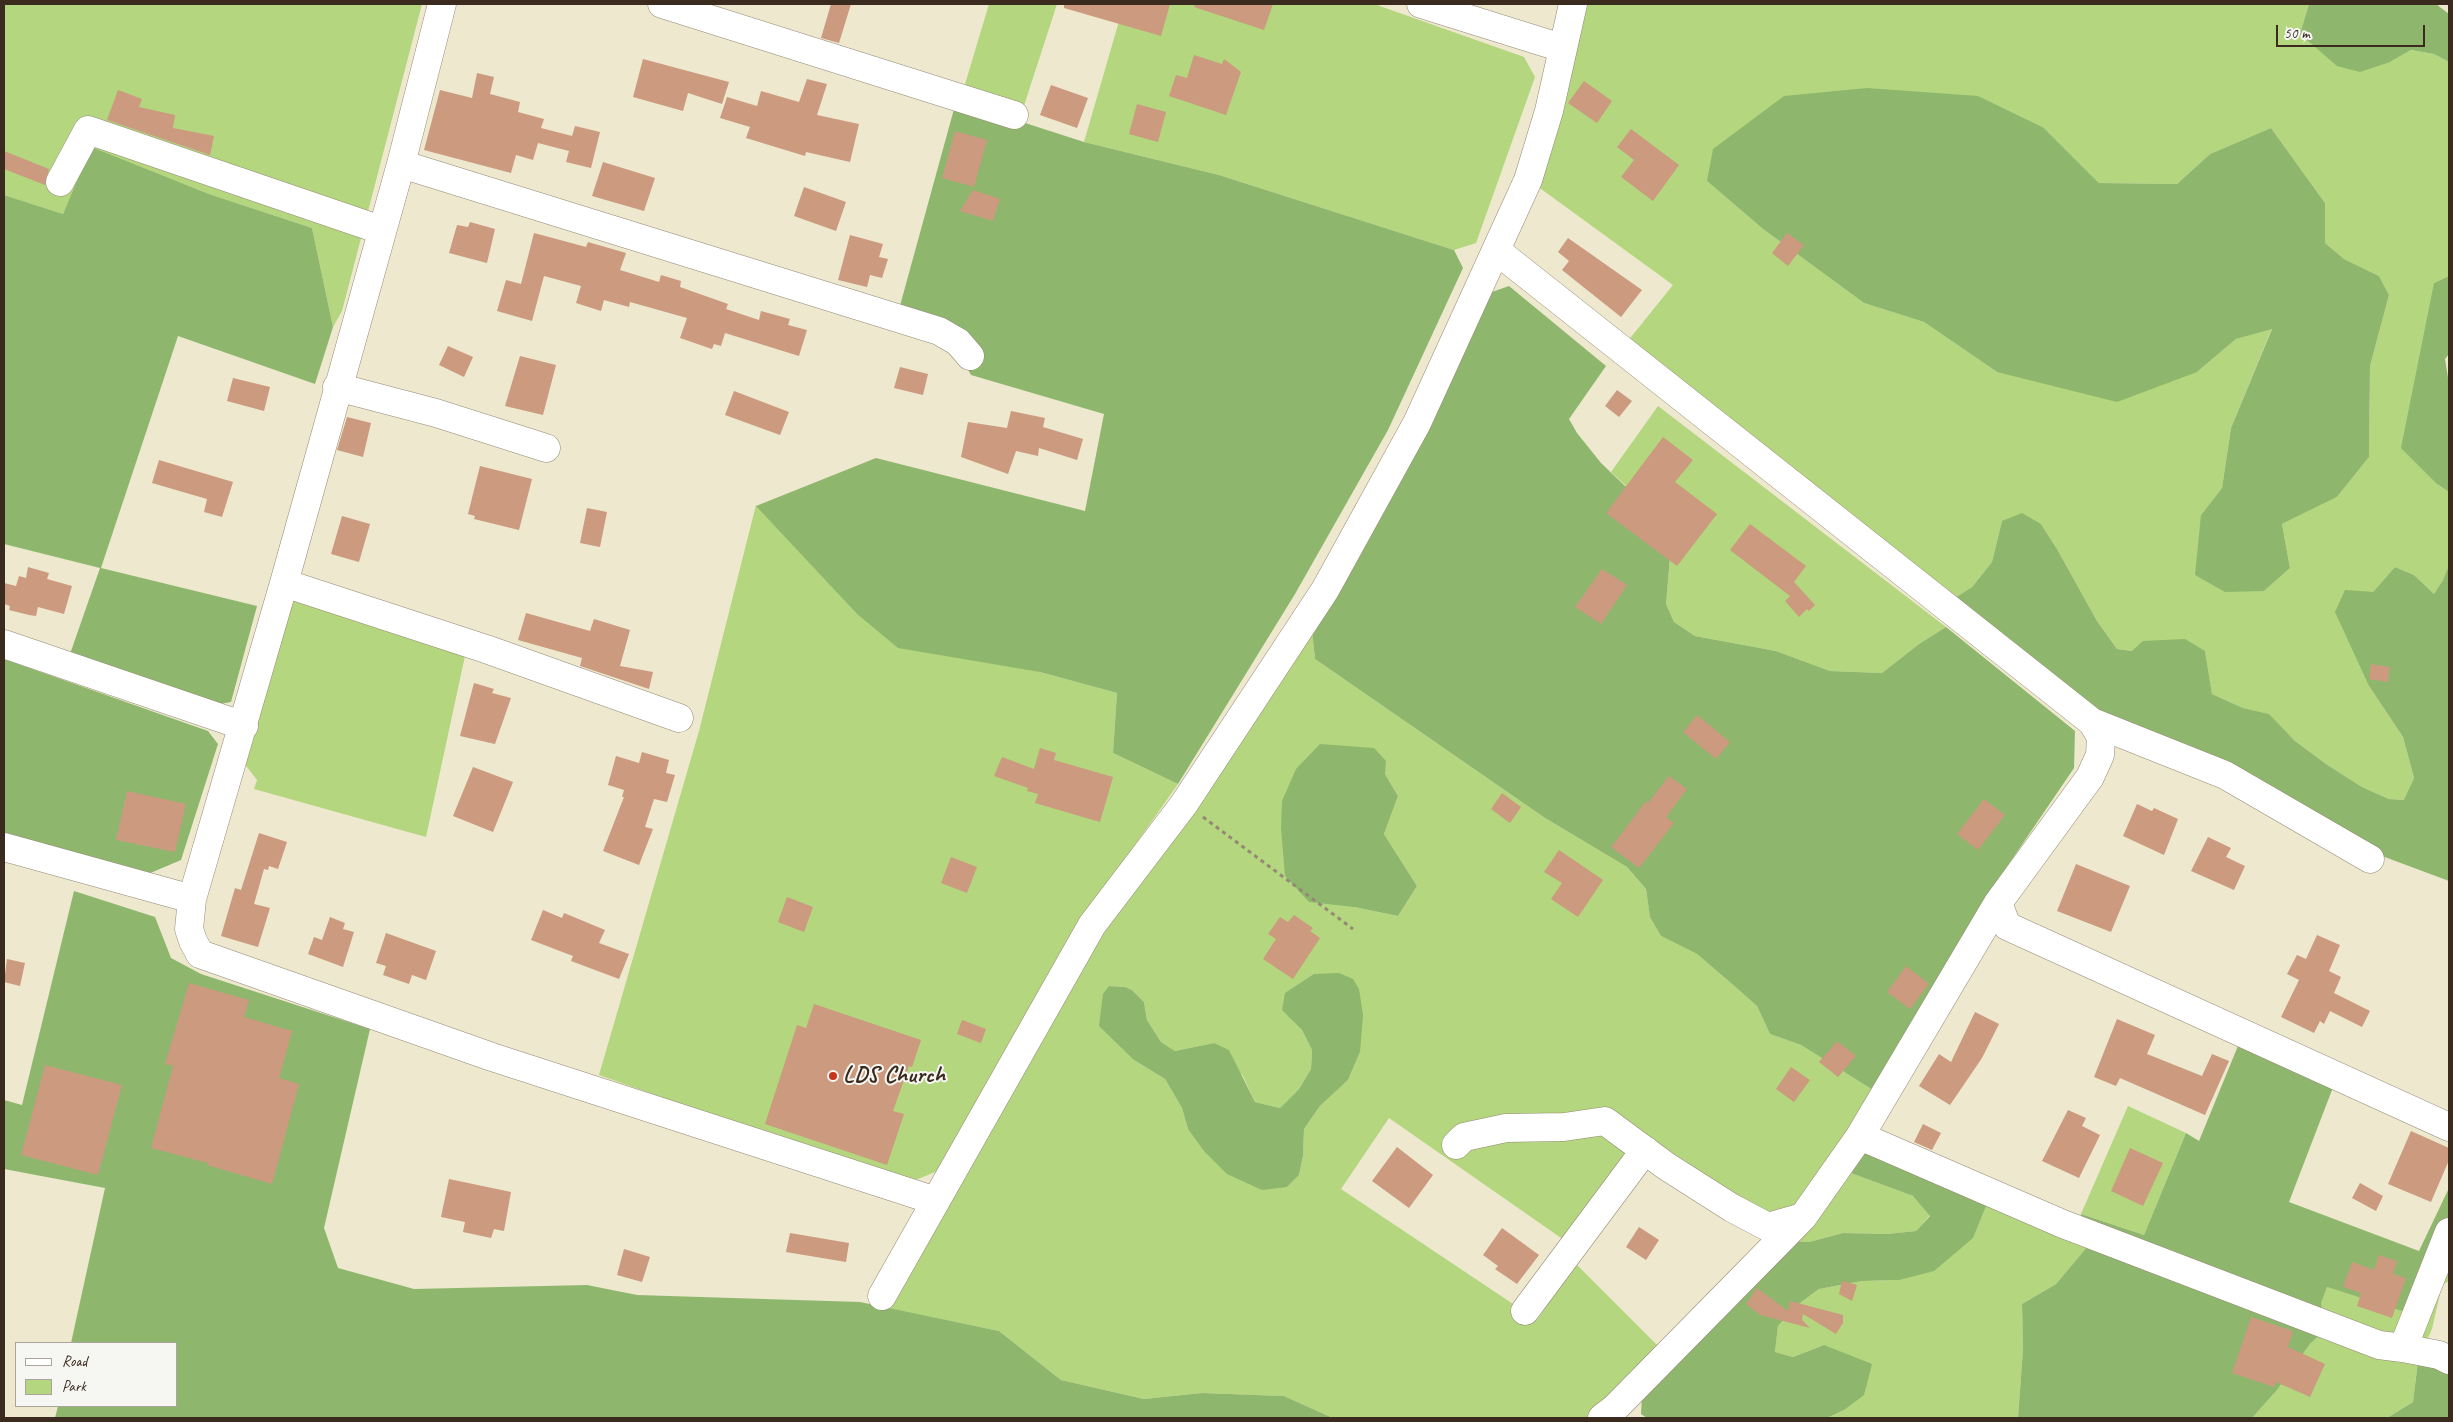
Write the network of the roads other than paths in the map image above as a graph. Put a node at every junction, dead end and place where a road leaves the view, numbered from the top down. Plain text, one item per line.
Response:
1 (442, 4) edge
2 (662, 4) edge
3 (1421, 4) edge
4 (1573, 4) edge
5 (1562, 48) junction
6 (1014, 115) dead end
7 (401, 164) junction
8 (60, 182) dead end
9 (382, 230) junction
10 (1496, 251) junction
11 (970, 356) dead end
12 (338, 387) junction
13 (546, 448) dead end
14 (284, 583) junction
15 (4, 644) edge
16 (679, 718) dead end
17 (2092, 722) junction
18 (244, 726) junction
19 (4, 847) edge
20 (2370, 859) dead end
21 (192, 898) junction
22 (1998, 903) junction
23 (2449, 1127) edge
24 (1860, 1136) junction
25 (1456, 1145) dead end
26 (1646, 1150) junction
27 (936, 1200) junction
28 (1803, 1217) junction
29 (2449, 1232) edge
30 (882, 1296) dead end
31 (1525, 1311) dead end
32 (2403, 1348) junction
33 (2449, 1360) edge
34 (1602, 1418) edge

1 - 7 street
2 - 6 street
3 - 5 street
4 - 5 street
5 - 10 street
7 - 9 street
7 - 11 street
8 - 9 street
9 - 12 street
10 - 17 street
10 - 27 street
12 - 13 street
12 - 14 street
14 - 16 street
14 - 18 street
15 - 18 street
17 - 20 street
17 - 22 street
18 - 21 street
19 - 21 street
21 - 27 street
22 - 23 street
22 - 24 street
24 - 28 street
24 - 32 street
25 - 26 street
26 - 28 street
26 - 31 street
27 - 30 street
28 - 34 street
29 - 32 street
32 - 33 street

